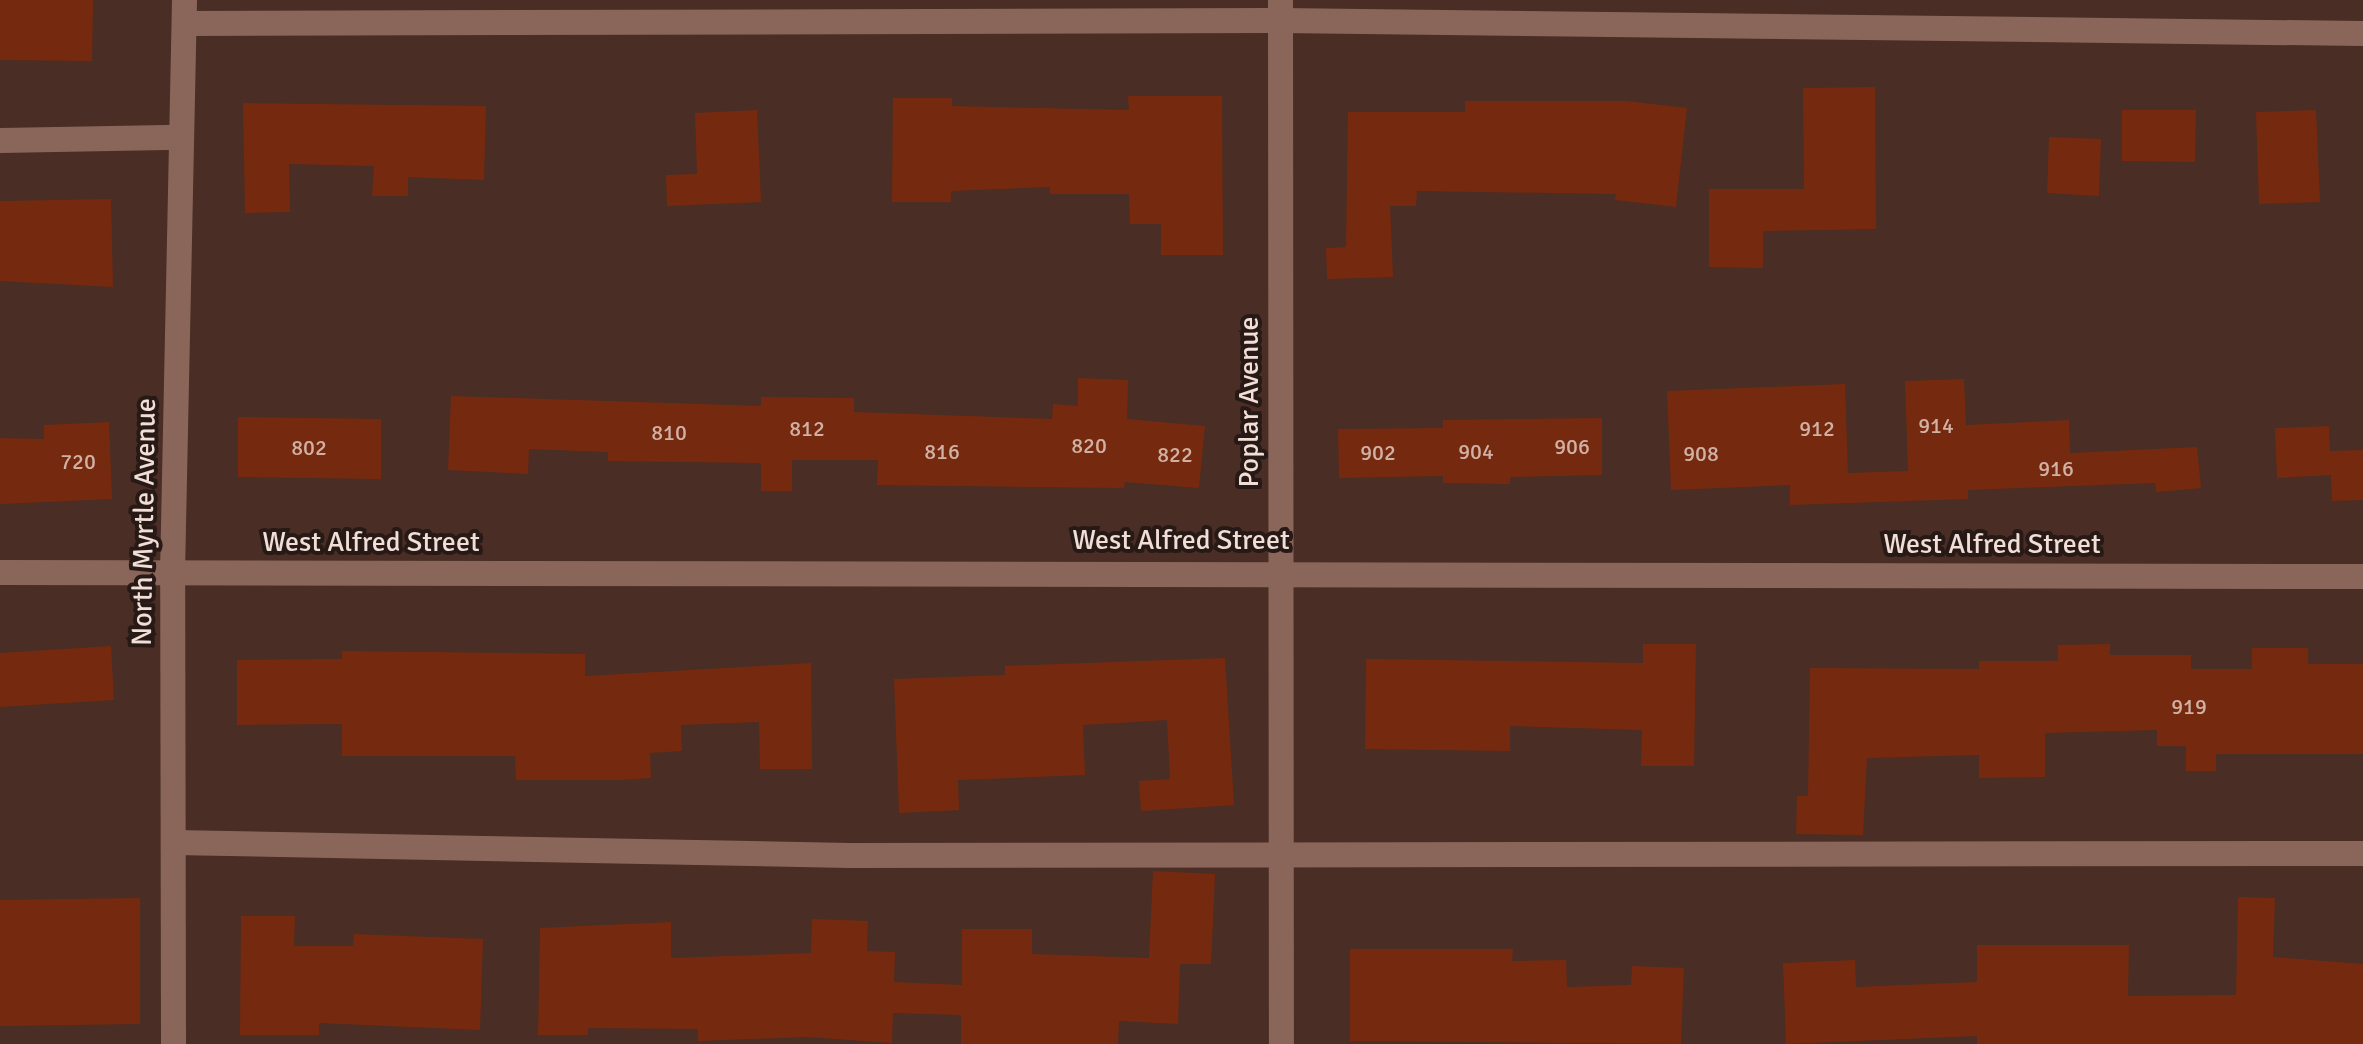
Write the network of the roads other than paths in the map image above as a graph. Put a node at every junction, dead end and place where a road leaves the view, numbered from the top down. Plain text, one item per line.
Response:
1 (1280, 10) edge
2 (184, 12) edge
3 (2363, 33) edge
4 (180, 138) junction
5 (0, 140) edge
6 (1279, 570) junction
7 (0, 572) edge
8 (172, 572) junction
9 (2363, 576) edge
10 (173, 842) junction
11 (2363, 853) edge
12 (1280, 854) junction
13 (173, 1044) edge
14 (1281, 1044) edge

1 - 2 street
1 - 3 street
1 - 6 street, Poplar Avenue
2 - 4 street, North Myrtle Avenue
4 - 5 street
4 - 8 street, North Myrtle Avenue
6 - 8 street, West Alfred Street
6 - 9 street, West Alfred Street
6 - 12 street, Poplar Avenue
7 - 8 street, West Alfred Street
8 - 10 street, North Myrtle Avenue
10 - 12 street
10 - 13 street, North Myrtle Avenue
11 - 12 street
12 - 14 street, Poplar Avenue

